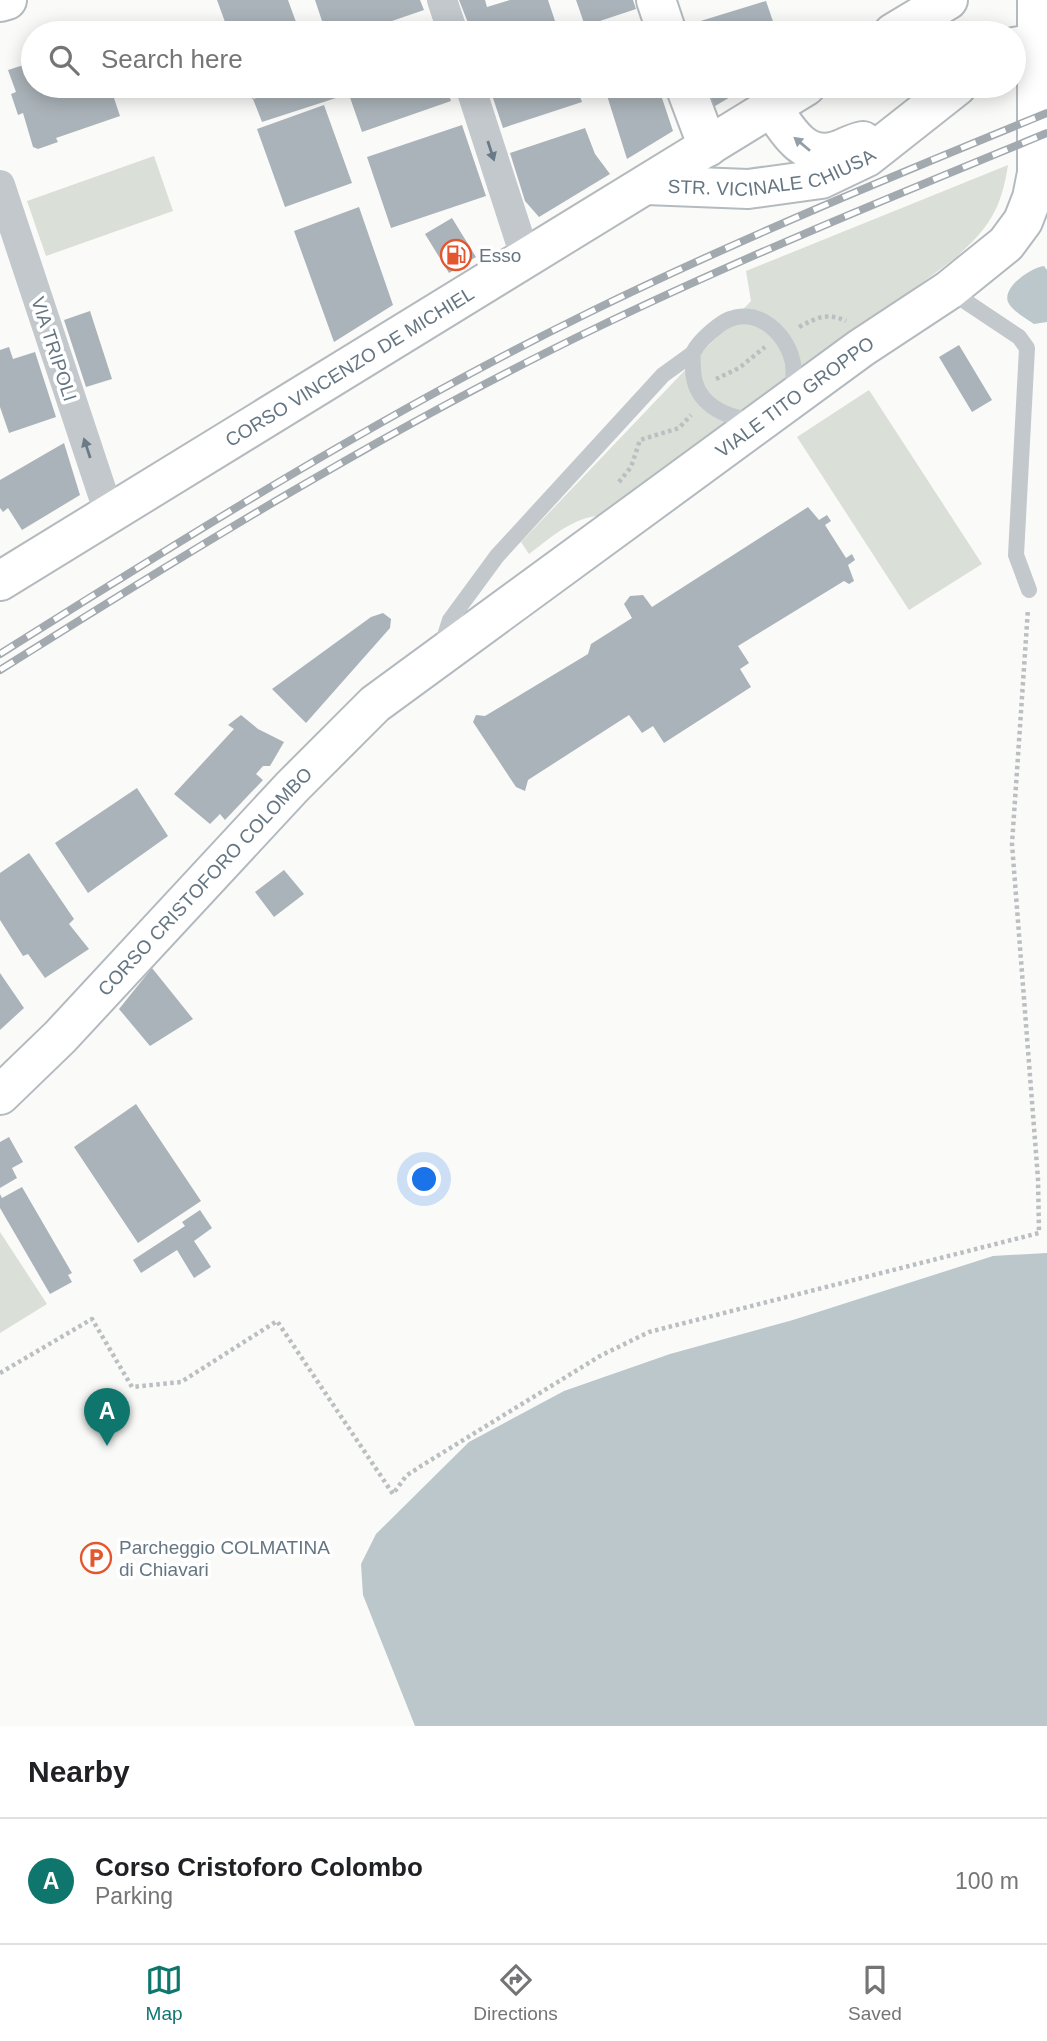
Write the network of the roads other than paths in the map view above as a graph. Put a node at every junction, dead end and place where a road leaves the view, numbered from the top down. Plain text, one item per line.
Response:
1 (7, 0) edge
2 (442, 0) edge
3 (656, 0) edge
4 (948, 0) edge
5 (1037, 0) edge
6 (0, 2) edge
7 (449, 21) edge
8 (663, 21) edge
9 (912, 21) edge
10 (1026, 45) edge
11 (474, 98) edge
12 (690, 98) edge
13 (787, 98) edge
14 (941, 98) edge
15 (772, 107) junction
16 (889, 137) junction
17 (708, 147) junction
18 (0, 185) edge
19 (646, 185) junction
20 (526, 258) junction
21 (949, 290) junction
22 (692, 354) junction
23 (794, 398) junction
24 (760, 422) junction
25 (109, 513) junction
26 (0, 581) edge
27 (1029, 590) road end
28 (426, 665) junction
29 (0, 1096) edge

1 - 6 street
2 - 7 street
3 - 8 street
4 - 9 street
5 - 10 street, VIALE TITO GROPPO
10 - 21 street, VIALE TITO GROPPO
11 -> 20 street
12 - 17 street
13 - 15 street, CORSO VINCENZO DE MICHIEL
14 - 16 street
16 -> 15 street
15 - 17 street, CORSO VINCENZO DE MICHIEL
16 - 19 street, STR. VICINALE CHIUSA
17 - 19 street, CORSO VINCENZO DE MICHIEL
25 -> 18 street, VIA TRIPOLI
19 - 20 street, CORSO VINCENZO DE MICHIEL
20 - 25 street, CORSO VINCENZO DE MICHIEL
21 - 23 street, VIALE TITO GROPPO
21 - 27 lane
22 - 23 lane
22 - 24 lane
22 - 28 lane
23 - 24 street, VIALE TITO GROPPO
24 - 28 street, VIALE TITO GROPPO
25 - 26 street, CORSO VINCENZO DE MICHIEL
28 - 29 street, CORSO CRISTOFORO COLOMBO

